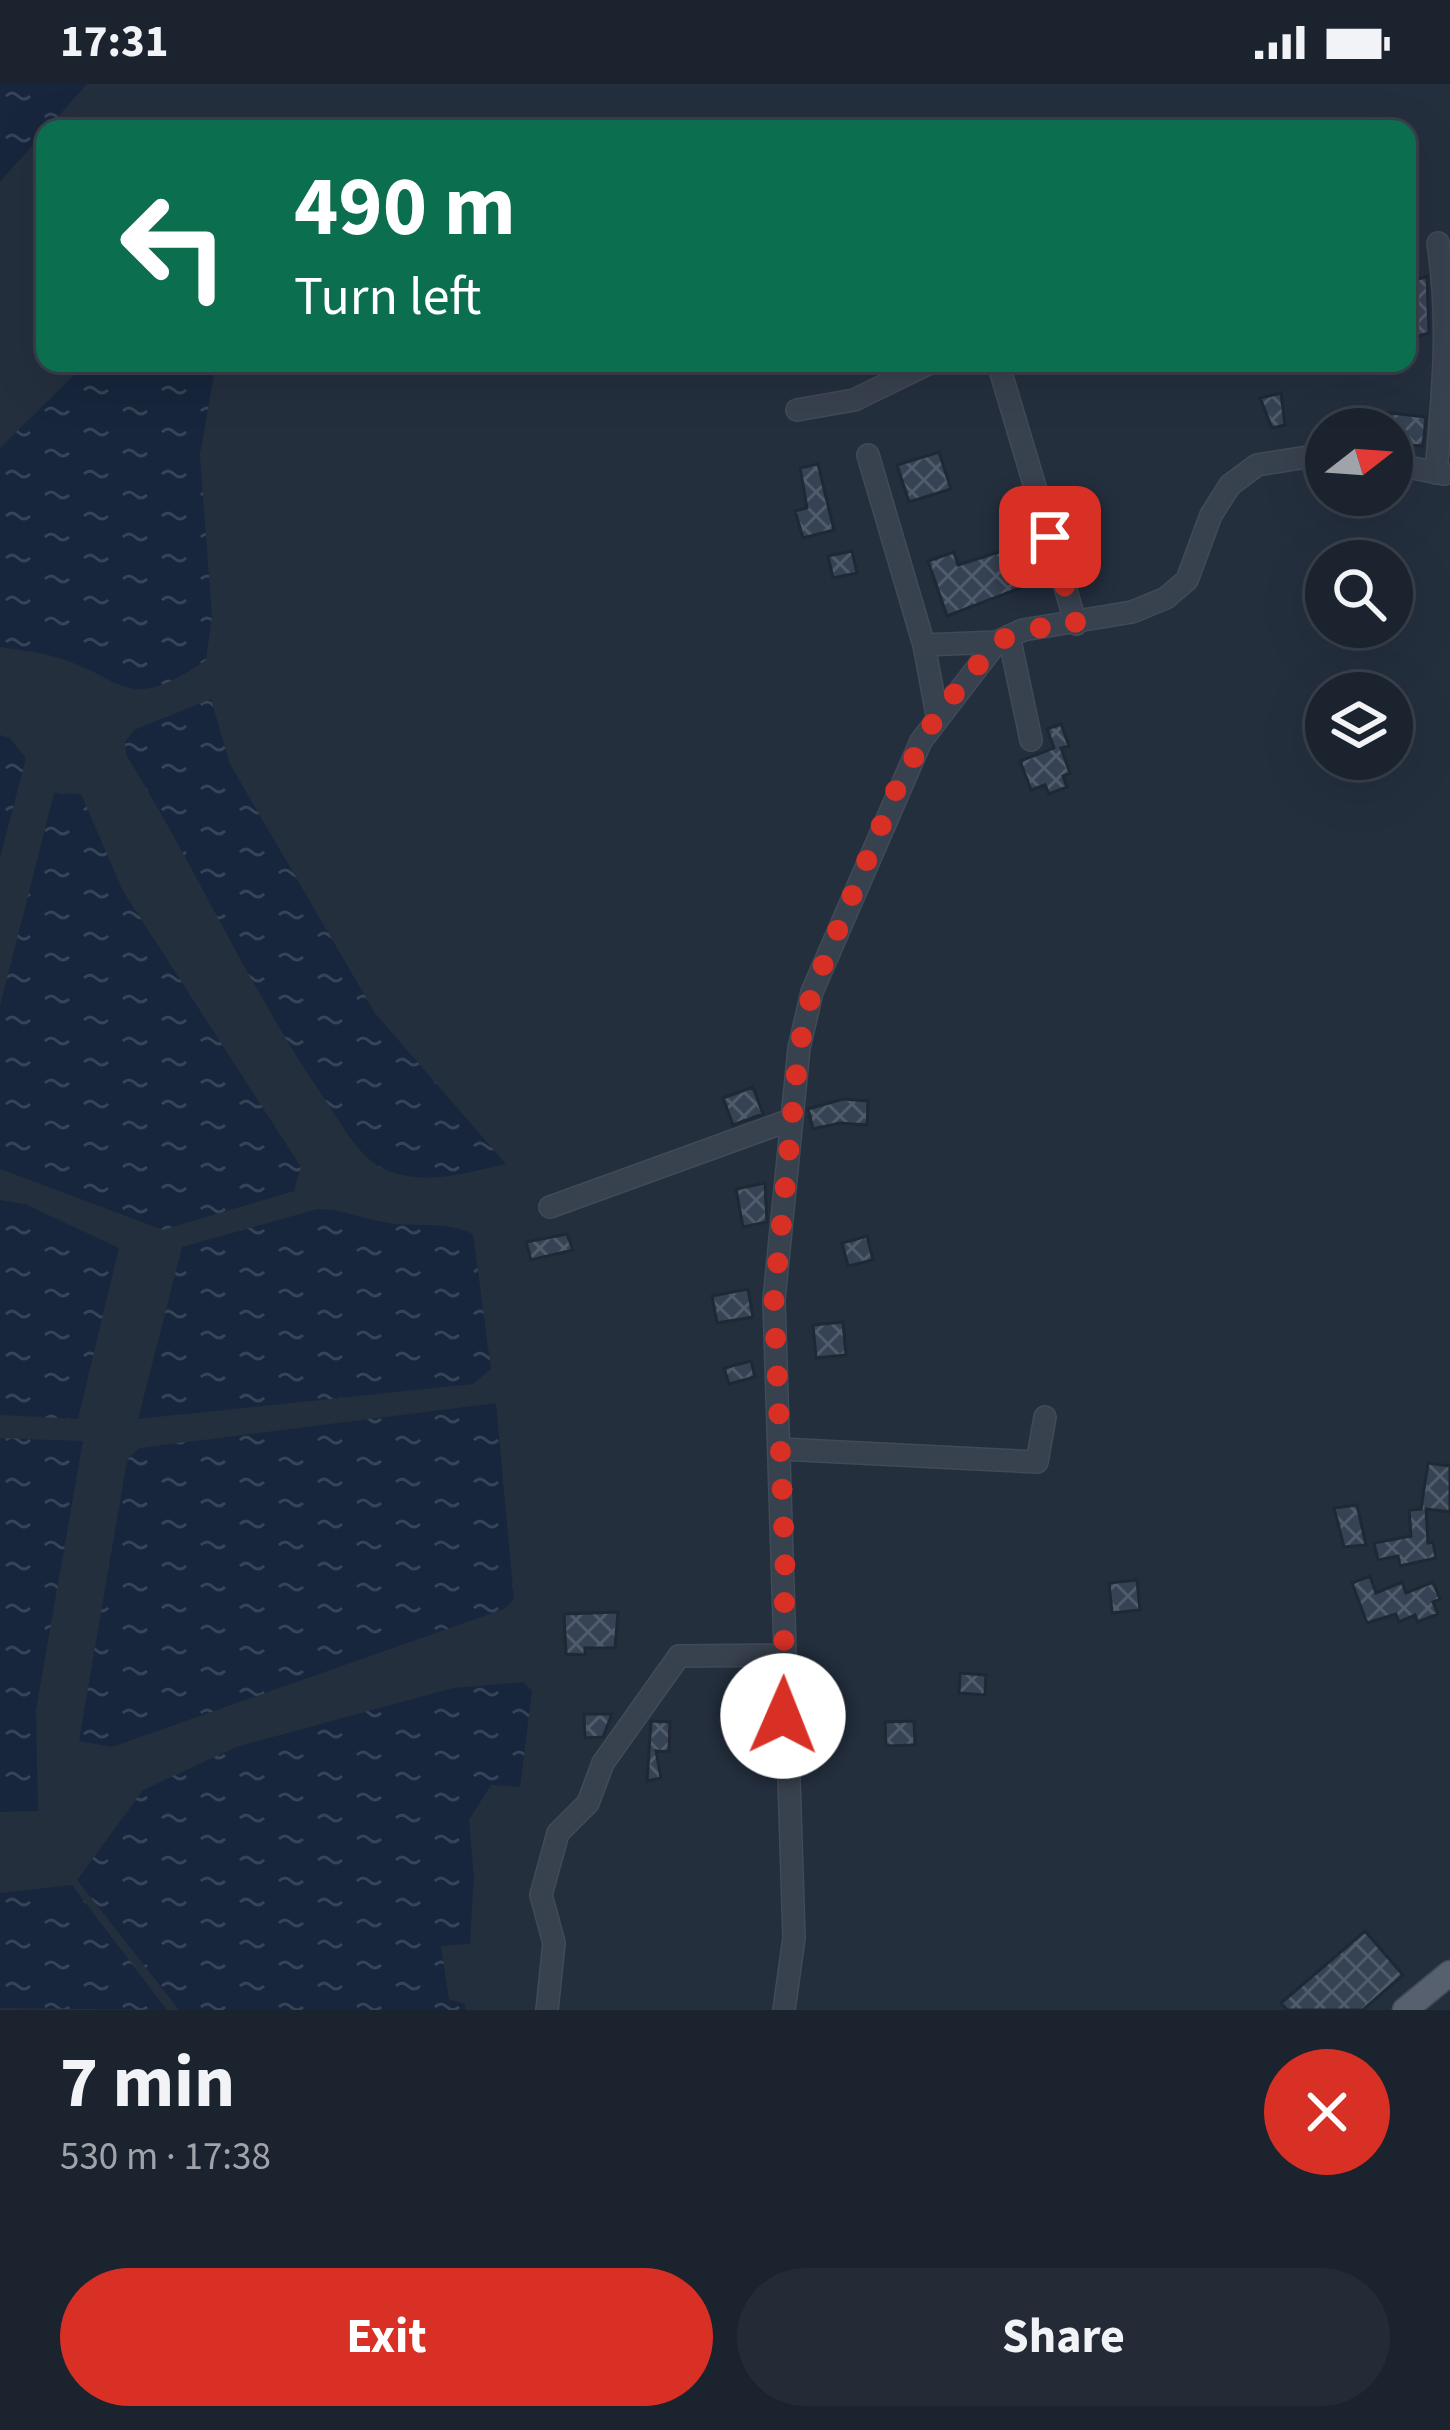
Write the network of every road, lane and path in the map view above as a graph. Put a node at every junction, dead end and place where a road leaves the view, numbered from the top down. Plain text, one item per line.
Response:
1 (1438, 243) dead end
2 (912, 372) edge
3 (1001, 372) edge
4 (797, 410) dead end
5 (868, 455) dead end
6 (1305, 457) edge
7 (1413, 468) edge
8 (1443, 474) edge
9 (1076, 624) junction
10 (1003, 639) junction
11 (924, 645) junction
12 (937, 715) junction
13 (1031, 740) dead end
14 (790, 1120) junction
15 (550, 1207) dead end
16 (1045, 1417) dead end
17 (781, 1449) junction
18 (784, 1655) junction
19 (1450, 1973) edge
20 (547, 2010) edge
21 (784, 2010) edge
22 (1405, 2010) edge

1 - 8 street
2 - 4 street
3 - 9 street
5 - 11 street
6 - 9 street
7 - 8 street
9 - 10 street
10 - 11 street
10 - 12 street
10 - 13 street
11 - 12 street
12 - 14 street
14 - 15 street
14 - 17 street
16 - 17 street
17 - 18 street
18 - 20 street
18 - 21 street
19 - 22 main road

